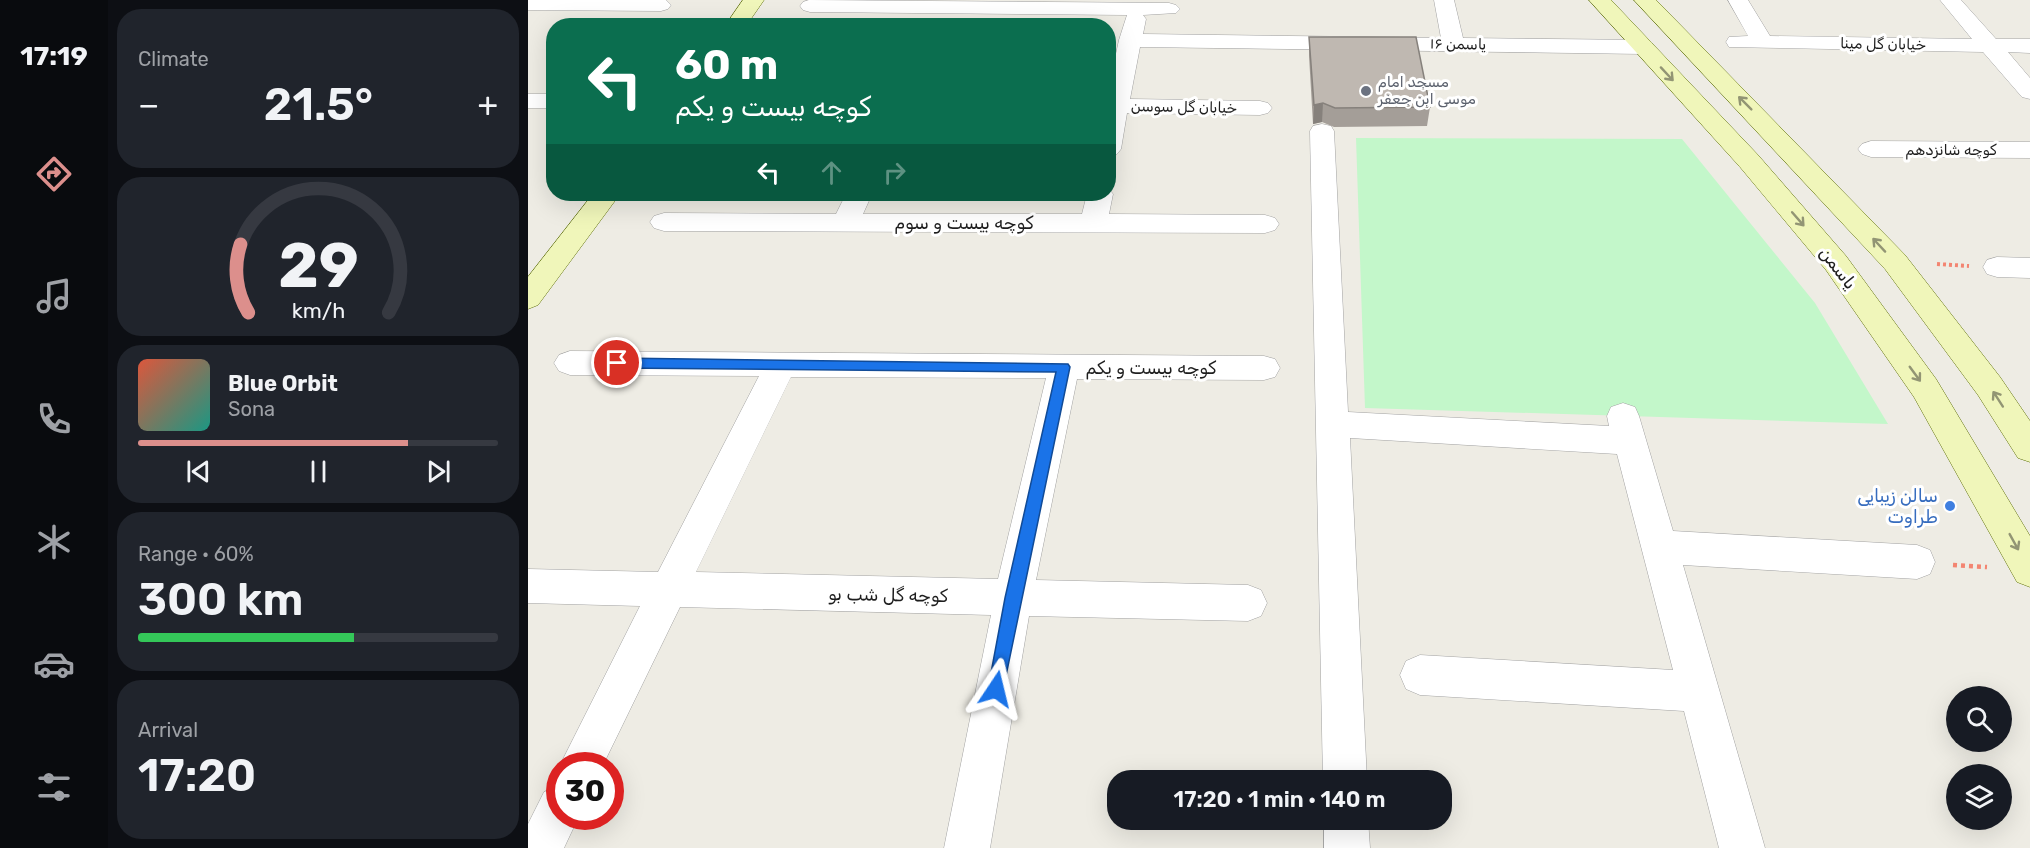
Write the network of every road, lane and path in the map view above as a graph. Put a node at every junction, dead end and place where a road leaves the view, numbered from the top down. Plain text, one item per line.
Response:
1 (754, 0) edge
2 (1444, 0) edge
3 (1599, 0) edge
4 (1644, 0) edge
5 (1738, 0) edge
6 (1950, 0) edge
7 (661, 5) dead end
8 (810, 6) dead end
9 (1137, 9) junction
10 (1169, 9) dead end
11 (531, 14) edge
12 (943, 16) edge
13 (741, 18) edge
14 (1130, 40) junction
15 (1737, 42) dead end
16 (1763, 42) junction
17 (1453, 44) junction
18 (1989, 45) junction
19 (2030, 46) edge
20 (1643, 47) junction
21 (2030, 92) edge
22 (1116, 94) edge
23 (528, 101) edge
24 (546, 101) edge
25 (1116, 106) edge
26 (1260, 108) dead end
27 (1322, 131) dead end
28 (1871, 149) dead end
29 (2030, 150) edge
30 (602, 201) edge
31 (856, 201) edge
32 (1099, 201) edge
33 (664, 222) dead end
34 (845, 222) junction
35 (1094, 223) junction
36 (1265, 224) dead end
37 (1895, 262) junction
38 (1996, 267) joint
39 (2030, 268) edge
40 (528, 298) edge
41 (570, 363) dead end
42 (781, 365) junction
43 (1064, 367) junction
44 (1264, 369) dead end
45 (1332, 424) junction
46 (2030, 448) edge
47 (1659, 548) junction
48 (1917, 562) joint
49 (2030, 570) edge
50 (528, 586) edge
51 (669, 589) junction
52 (1013, 598) junction
53 (1248, 603) dead end
54 (1420, 675) dead end
55 (1699, 692) junction
56 (588, 752) edge
57 (1345, 770) edge
58 (549, 830) edge
59 (1346, 830) edge
60 (540, 848) edge
61 (967, 848) edge
62 (1347, 848) edge
63 (1742, 848) edge

1 - 13 street
2 - 17 street
3 - 20 street, یاسمن
37 -> 4 street
5 - 16 street
6 - 18 street
7 - 11 street
8 - 12 street
9 - 10 street
9 - 12 street
9 - 14 street
14 - 17 street, یاسمن ۱۶
14 - 22 street
15 - 16 street, خیابان گل مینا
16 - 18 street, خیابان گل مینا
17 - 20 street, یاسمن ۱۶
18 - 19 street, خیابان گل مینا
18 - 21 street
20 -> 49 street, یاسمن
23 - 24 street
25 - 26 street, خیابان گل سوسن
27 - 45 street
28 - 29 street, کوچه شانزدهم
30 - 40 street
31 - 34 street
32 - 35 street
33 - 34 street, کوچه بیست و سوم
34 - 35 street, کوچه بیست و سوم
35 - 36 street, کوچه بیست و سوم
37 - 38 path
46 -> 37 street
38 - 39 street
41 - 42 street, کوچه بیست و یکم
42 - 43 street, کوچه بیست و یکم
42 - 51 street
43 - 44 street, کوچه بیست و یکم
43 - 52 street
45 - 47 street
45 - 57 street
47 - 48 street
47 - 55 street
48 - 49 path
50 - 51 street, کوچه گل شب بو
51 - 52 street, کوچه گل شب بو
51 - 56 street
52 - 53 street, کوچه گل شب بو
52 - 61 street
54 - 55 street
55 - 63 street
58 - 60 street
59 - 62 street

